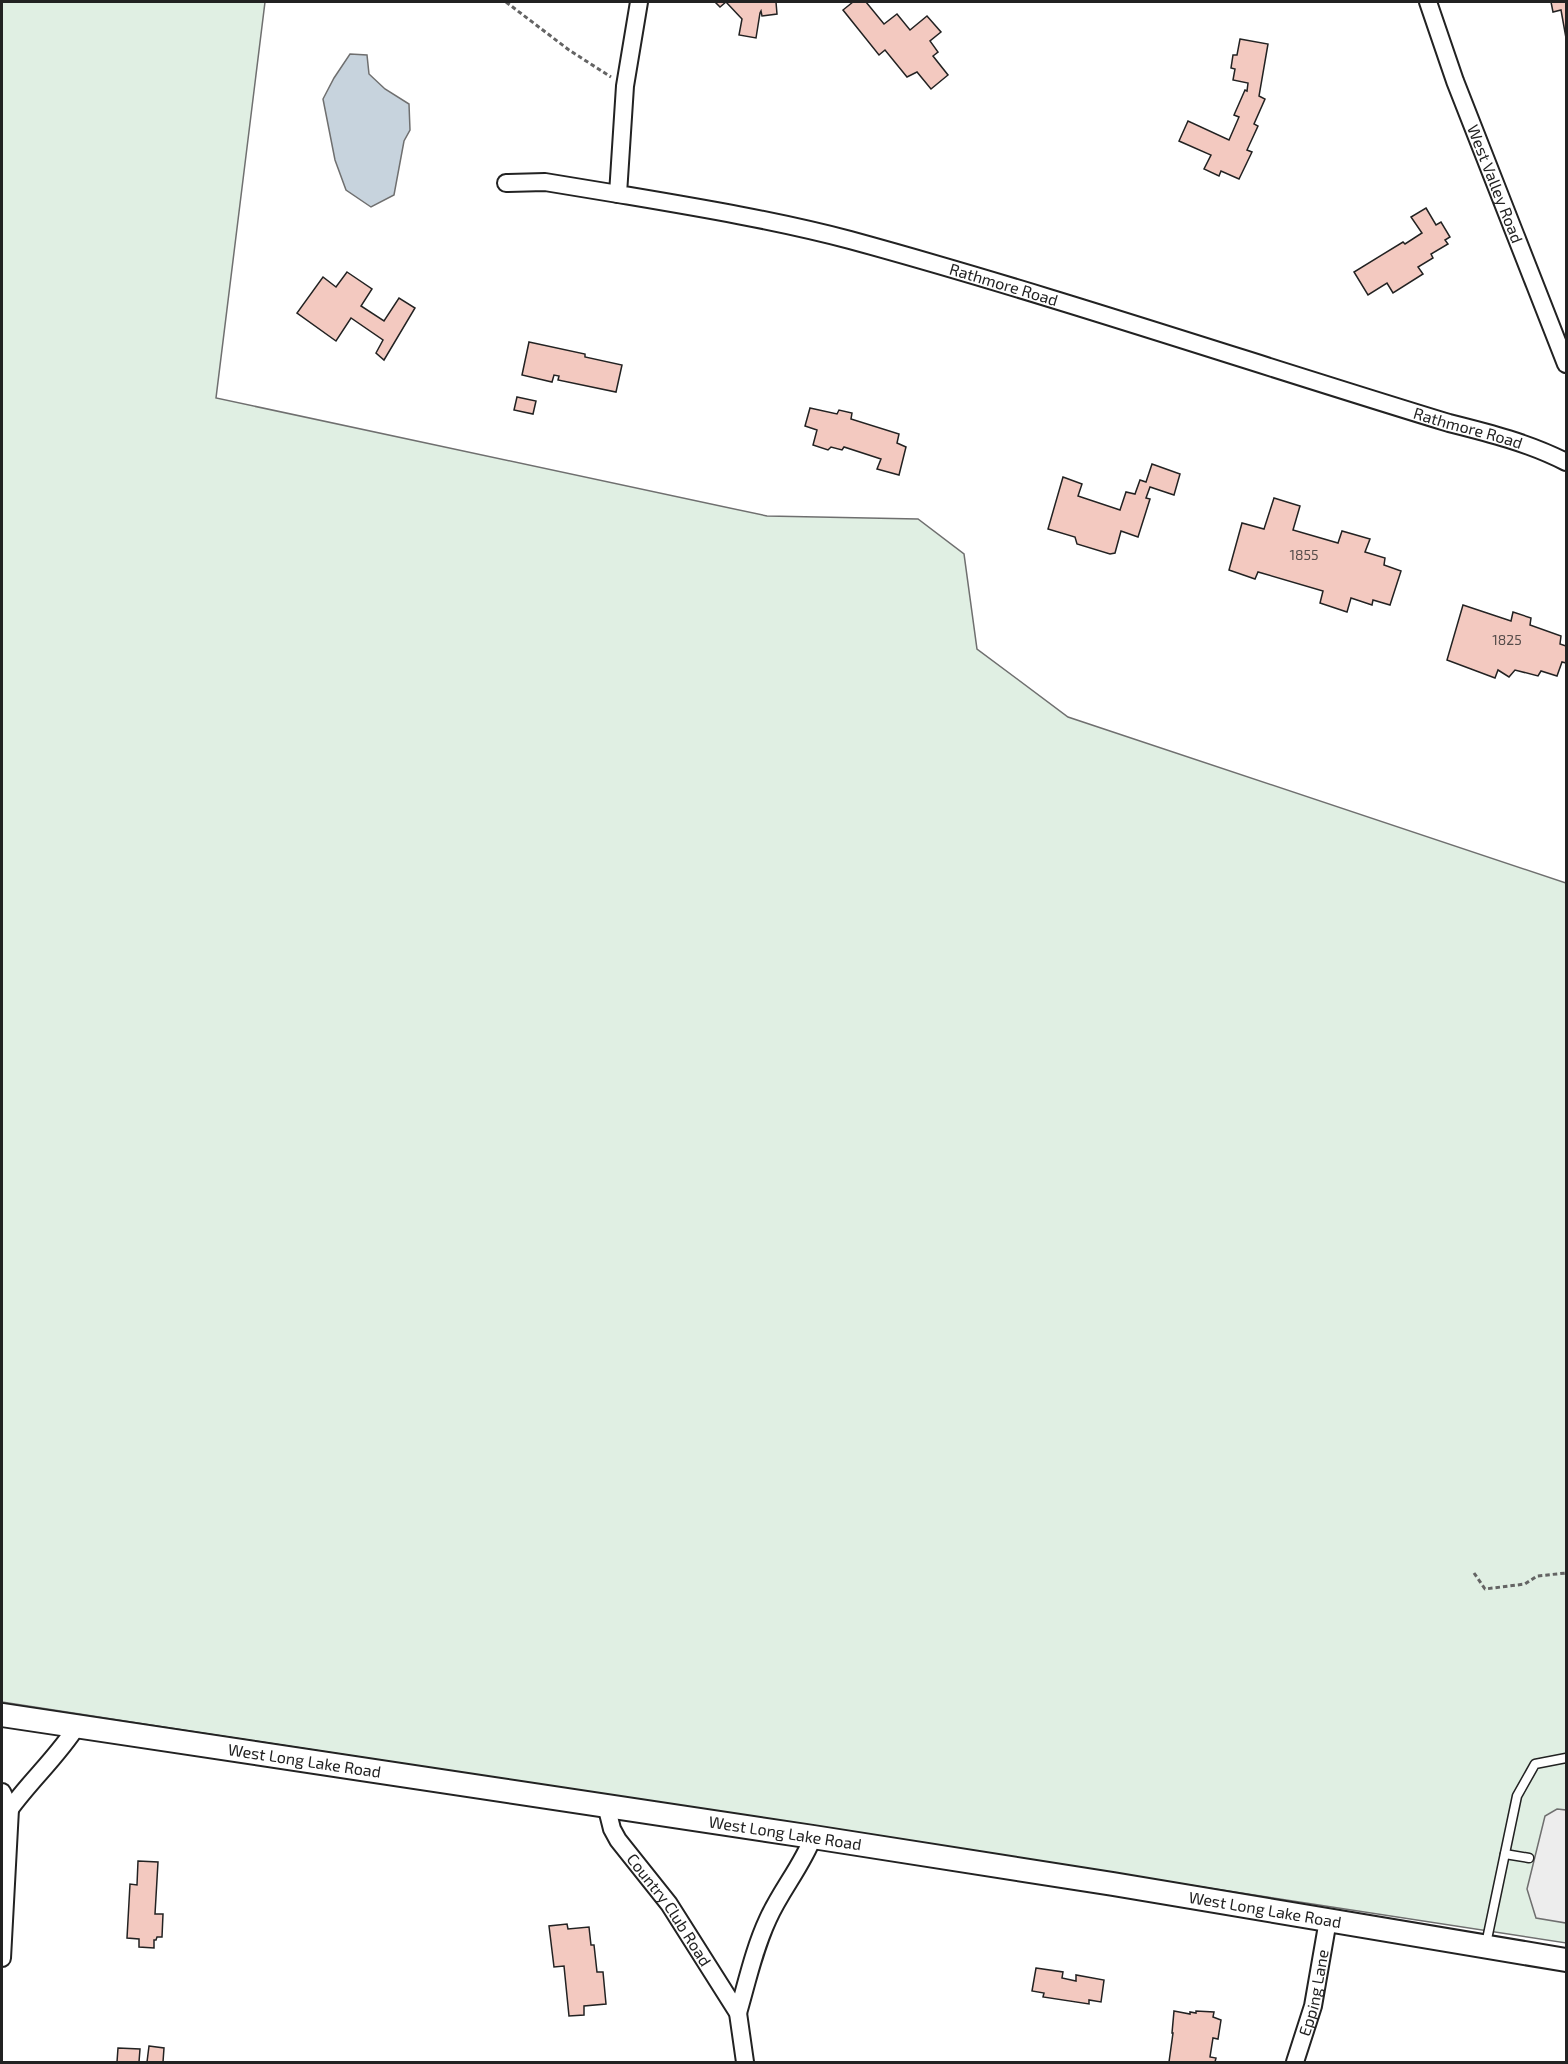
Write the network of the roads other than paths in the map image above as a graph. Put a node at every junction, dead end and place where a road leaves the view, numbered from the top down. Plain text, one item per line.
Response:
1 (639, 2) edge
2 (1428, 2) edge
3 (506, 183) dead end
4 (618, 194) junction
5 (1566, 364) edge
6 (1566, 462) edge
7 (2, 1715) edge
8 (77, 1726) junction
9 (1566, 1758) edge
10 (2, 1792) edge
11 (606, 1805) junction
12 (10, 1809) junction
13 (813, 1837) junction
14 (1505, 1854) junction
15 (1529, 1858) dead end
16 (1328, 1920) junction
17 (1486, 1947) junction
18 (2, 1958) edge
19 (1566, 1960) edge
20 (738, 2013) junction
21 (745, 2062) edge
22 (1295, 2062) edge

1 - 4 street
2 - 5 street, West Valley Road
3 - 4 street, Rathmore Road
4 - 6 street, Rathmore Road
7 - 8 main road, West Long Lake Road
8 - 11 main road, West Long Lake Road
8 - 12 street
9 - 14 lane
10 - 12 street
11 - 13 main road, West Long Lake Road
11 - 20 street, Country Club Road
12 - 18 street
13 - 16 main road, West Long Lake Road
13 - 20 street, Country Club Road
14 - 15 lane
14 - 17 lane
16 - 17 main road, West Long Lake Road
16 - 22 street, Epping Lane
17 - 19 main road, West Long Lake Road
20 - 21 street, Country Club Road

